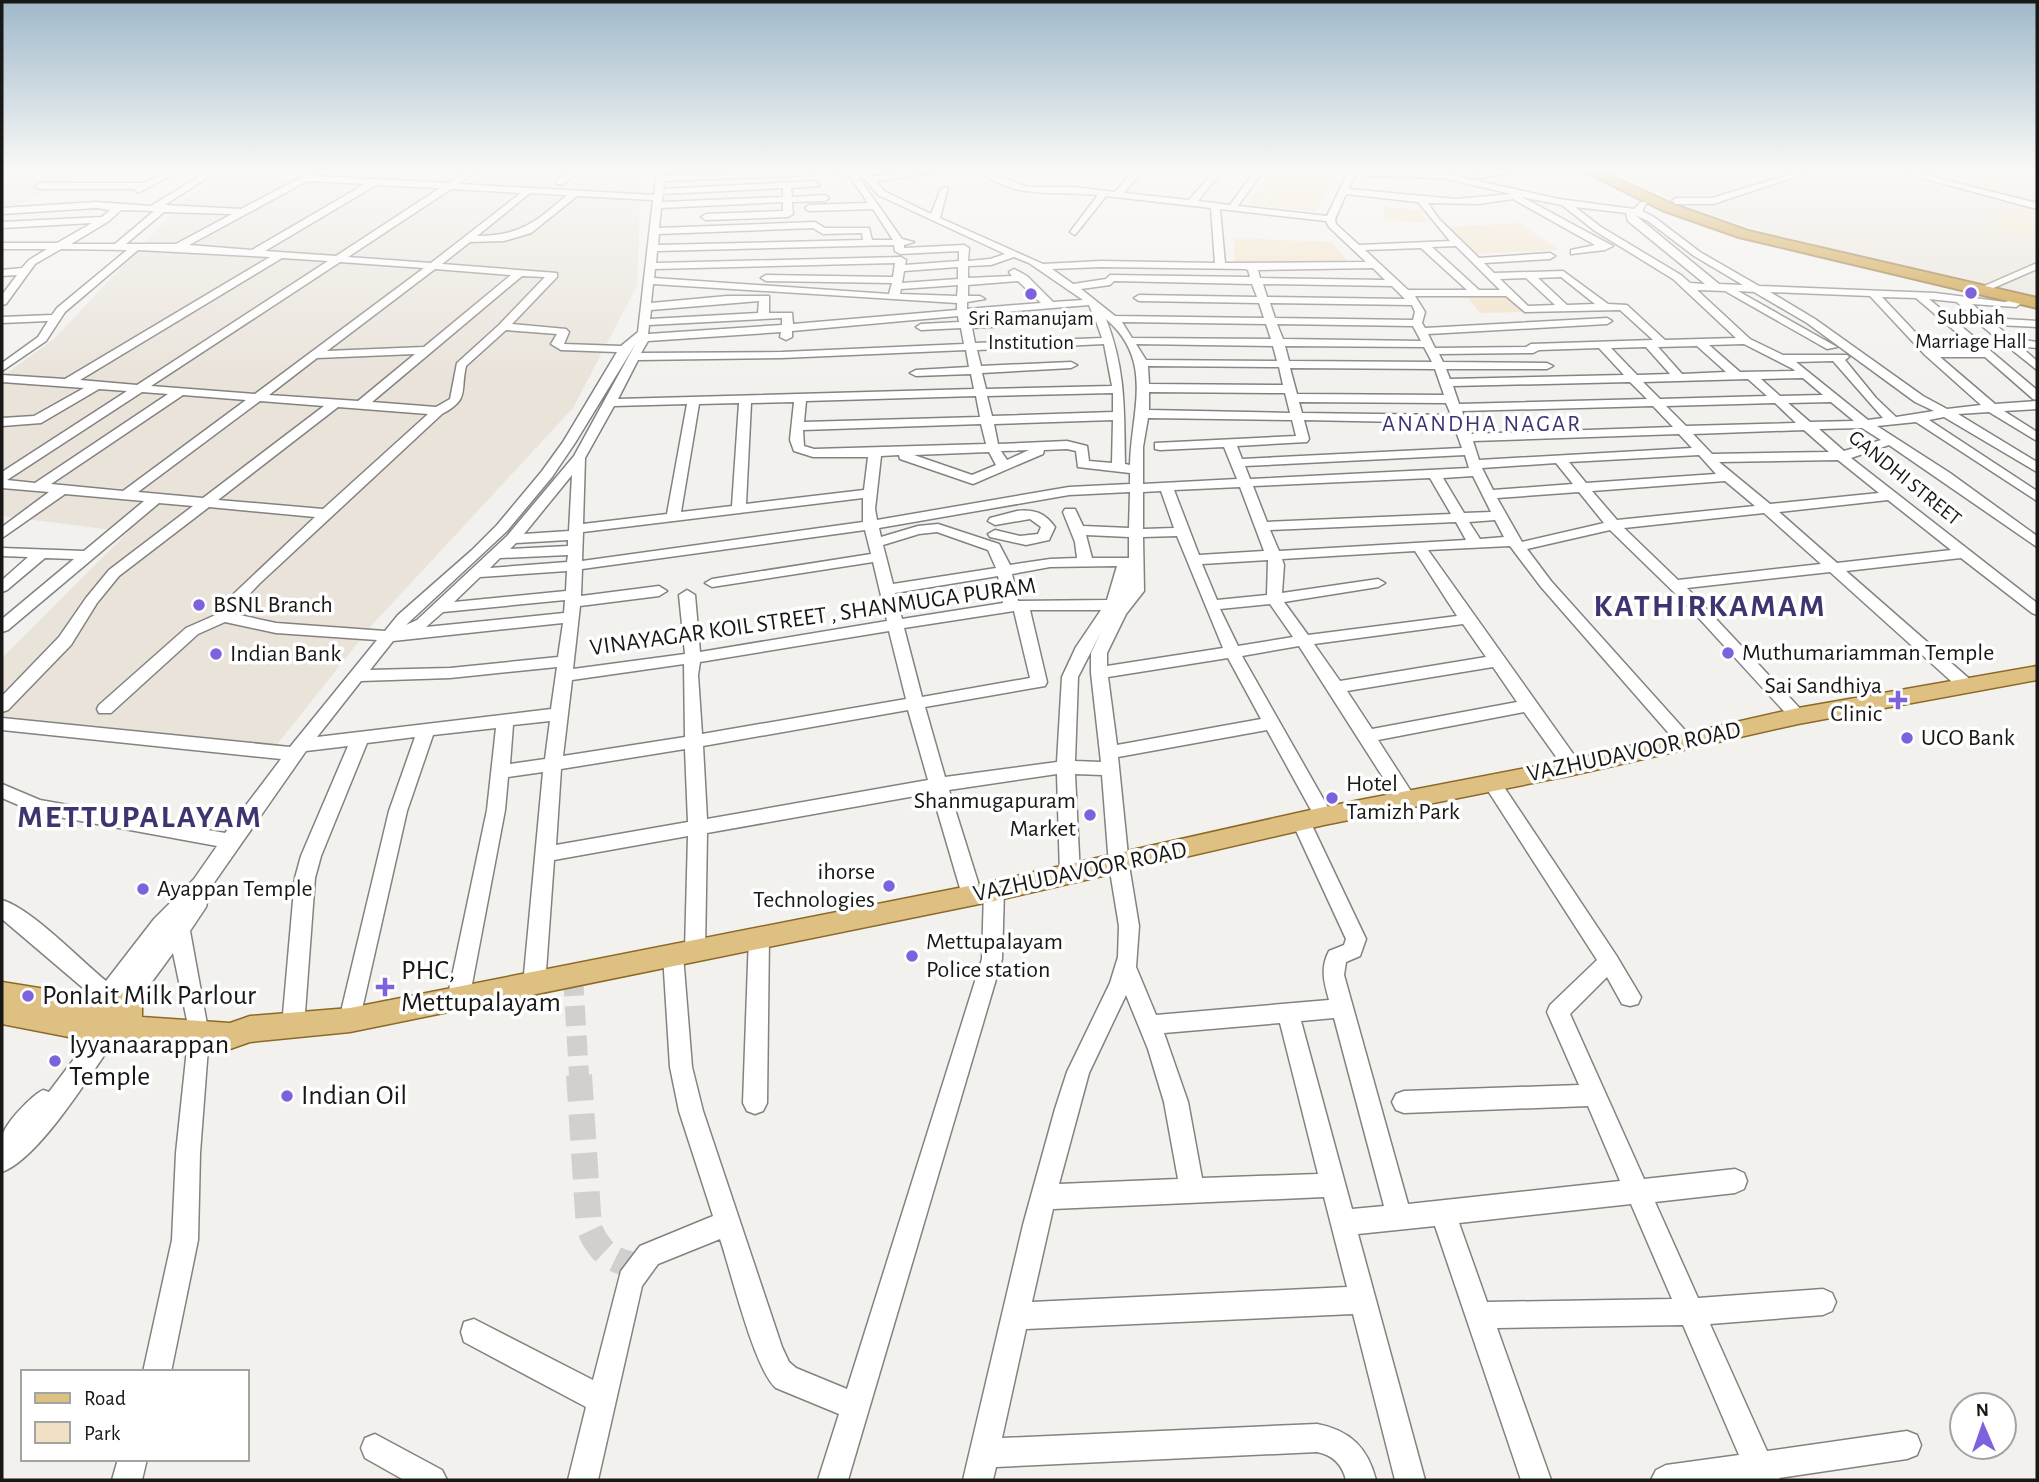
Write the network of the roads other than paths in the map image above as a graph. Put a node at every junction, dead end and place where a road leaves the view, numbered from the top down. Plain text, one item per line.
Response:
1 (67, 241) edge
2 (123, 241) edge
3 (189, 241) edge
4 (274, 241) edge
5 (364, 241) edge
6 (466, 241) edge
7 (654, 241) edge
8 (931, 241) edge
9 (983, 241) edge
10 (1218, 241) edge
11 (1349, 241) edge
12 (1596, 241) edge
13 (1618, 241) edge
14 (1659, 241) edge
15 (1680, 241) edge
16 (1776, 241) edge
17 (1787, 241) edge
18 (900, 243) junction
19 (1458, 243) joint
20 (869, 244) joint
21 (1623, 244) junction
22 (60, 245) junction
23 (1424, 245) junction
24 (118, 246) junction
25 (5, 247) edge
26 (137, 247) junction
27 (177, 247) junction
28 (1605, 247) junction
29 (654, 248) junction
30 (1356, 248) junction
31 (1574, 252) dead end
32 (252, 254) junction
33 (1014, 254) junction
34 (278, 256) junction
35 (1550, 256) dead end
36 (334, 260) junction
37 (997, 261) junction
38 (1475, 261) junction
39 (964, 265) junction
40 (1220, 265) junction
41 (1375, 265) junction
42 (2037, 265) edge
43 (652, 266) junction
44 (435, 267) junction
45 (1249, 267) junction
46 (902, 268) junction
47 (23, 271) junction
48 (1045, 271) junction
49 (520, 272) junction
50 (2, 273) edge
51 (1528, 274) junction
52 (1491, 276) junction
53 (1023, 278) junction
54 (1944, 279) junction
55 (651, 280) junction
56 (1110, 280) junction
57 (1256, 281) junction
58 (1396, 283) junction
59 (963, 284) junction
60 (1685, 286) junction
61 (1070, 287) junction
62 (1987, 287) junction
63 (897, 288) junction
64 (1722, 288) junction
65 (1757, 289) junction
66 (1476, 293) junction
67 (1508, 293) junction
68 (1872, 293) junction
69 (1918, 295) junction
70 (1411, 297) junction
71 (1139, 298) dead end
72 (1959, 298) junction
73 (3, 299) edge
74 (2020, 299) junction
75 (1046, 300) junction
76 (1263, 300) junction
77 (1092, 301) junction
78 (2037, 301) edge
79 (1010, 303) junction
80 (647, 307) junction
81 (1606, 308) junction
82 (1530, 310) junction
83 (1566, 310) junction
84 (963, 312) junction
85 (763, 317) junction
86 (55, 318) junction
87 (1107, 318) junction
88 (1148, 319) junction
89 (2, 320) edge
90 (1270, 320) junction
91 (1607, 321) dead end
92 (1982, 321) junction
93 (1014, 322) junction
94 (910, 323) junction
95 (1544, 324) junction
96 (2037, 324) edge
97 (503, 327) junction
98 (1514, 327) junction
99 (786, 328) junction
100 (643, 331) junction
101 (1423, 337) junction
102 (1108, 341) junction
103 (1129, 341) junction
104 (1156, 341) junction
105 (1746, 341) junction
106 (2006, 341) junction
107 (1278, 342) junction
108 (1699, 342) junction
109 (1648, 344) junction
110 (1662, 344) junction
111 (1602, 345) junction
112 (2037, 345) edge
113 (1564, 346) junction
114 (970, 347) junction
115 (1532, 348) junction
116 (913, 349) junction
117 (426, 350) junction
118 (629, 353) junction
119 (1931, 353) junction
120 (1985, 354) junction
121 (316, 355) junction
122 (782, 355) junction
123 (1852, 356) junction
124 (1836, 357) junction
125 (1780, 359) junction
126 (1867, 362) junction
127 (1142, 363) junction
128 (1071, 365) dead end
129 (1283, 365) junction
130 (1547, 366) junction
131 (1440, 367) junction
132 (2037, 367) edge
133 (2, 368) edge
134 (975, 370) junction
135 (916, 373) junction
136 (1805, 374) junction
137 (1743, 375) junction
138 (1679, 377) junction
139 (2, 378) edge
140 (1635, 378) junction
141 (1559, 380) junction
142 (69, 382) junction
143 (1446, 383) junction
144 (99, 384) junction
145 (141, 387) junction
146 (1144, 388) junction
147 (1118, 389) junction
148 (181, 391) junction
149 (1290, 393) junction
150 (980, 394) junction
151 (257, 396) junction
152 (919, 396) junction
153 (2037, 396) edge
154 (1832, 398) junction
155 (800, 399) junction
156 (1777, 399) junction
157 (694, 400) junction
158 (745, 400) junction
159 (1656, 402) junction
160 (337, 403) junction
161 (609, 403) junction
162 (361, 405) junction
163 (2037, 405) edge
164 (1991, 408) junction
165 (1454, 409) junction
166 (438, 411) junction
167 (1945, 413) junction
168 (1143, 414) junction
169 (1297, 415) junction
170 (1119, 416) junction
171 (1918, 418) junction
172 (986, 419) junction
173 (2, 422) edge
174 (922, 422) junction
175 (1894, 422) junction
176 (1865, 424) junction
177 (797, 426) junction
178 (1808, 427) junction
179 (1683, 431) junction
180 (2034, 434) edge
181 (1229, 442) junction
182 (1890, 442) junction
183 (1467, 444) junction
184 (1050, 446) junction
185 (1160, 446) dead end
186 (2037, 446) edge
187 (993, 448) junction
188 (2009, 449) junction
189 (875, 453) junction
190 (1706, 455) junction
191 (1842, 456) junction
192 (926, 457) junction
193 (579, 458) junction
194 (1559, 458) junction
195 (1237, 463) junction
196 (1003, 466) junction
197 (1119, 468) junction
198 (1476, 468) junction
199 (2037, 468) edge
200 (1138, 470) junction
201 (1434, 474) junction
202 (1727, 477) junction
203 (2, 478) edge
204 (973, 480) junction
205 (1244, 481) junction
206 (2, 485) edge
207 (1166, 486) junction
208 (37, 488) junction
209 (1139, 488) junction
210 (1585, 489) junction
211 (61, 490) junction
212 (870, 493) junction
213 (1490, 494) junction
214 (125, 496) junction
215 (1891, 496) junction
216 (2037, 497) edge
217 (156, 498) junction
218 (207, 503) junction
219 (987, 507) junction
220 (1765, 507) junction
221 (739, 509) junction
222 (1070, 512) dead end
223 (328, 514) junction
224 (1501, 516) junction
225 (673, 517) junction
226 (1460, 518) junction
227 (871, 525) junction
228 (1613, 525) junction
229 (1261, 526) junction
230 (1077, 530) junction
231 (1182, 532) junction
232 (1137, 533) junction
233 (2, 534) edge
234 (994, 534) junction
235 (1044, 537) junction
236 (512, 539) junction
237 (1475, 543) junction
238 (2037, 543) edge
239 (1516, 544) junction
240 (576, 545) junction
241 (1419, 547) junction
242 (877, 550) junction
243 (2, 552) edge
244 (1964, 552) junction
245 (42, 553) junction
246 (496, 554) junction
247 (86, 555) junction
248 (1195, 560) junction
249 (1275, 561) junction
250 (1085, 562) junction
251 (1057, 563) junction
252 (1832, 566) junction
253 (1004, 569) junction
254 (477, 573) junction
255 (712, 583) dead end
256 (1378, 583) dead end
257 (1675, 585) junction
258 (2, 587) edge
259 (887, 590) junction
260 (659, 591) dead end
261 (687, 595) dead end
262 (1274, 600) junction
263 (573, 605) junction
264 (1211, 605) junction
265 (1016, 606) junction
266 (1111, 606) junction
267 (440, 608) junction
268 (2037, 610) edge
269 (228, 615) junction
270 (1467, 619) junction
271 (894, 624) junction
272 (2, 627) edge
273 (391, 636) junction
274 (1302, 641) junction
275 (1233, 653) junction
276 (693, 659) junction
277 (1497, 662) junction
278 (564, 669) junction
279 (1098, 673) junction
280 (2037, 673) edge
281 (358, 676) junction
282 (1967, 686) junction
283 (1336, 687) junction
284 (915, 702) junction
285 (1529, 705) junction
286 (2, 706) edge
287 (106, 709) dead end
288 (559, 714) junction
289 (1798, 716) junction
290 (505, 720) junction
291 (1273, 723) junction
292 (2, 724) edge
293 (426, 730) junction
294 (1367, 736) junction
295 (360, 738) junction
296 (1685, 741) junction
297 (693, 742) junction
298 (298, 750) junction
299 (1110, 760) junction
300 (553, 763) junction
301 (1066, 767) junction
302 (1573, 767) junction
303 (500, 772) junction
304 (938, 783) junction
305 (1492, 783) junction
306 (2, 791) edge
307 (1408, 799) junction
308 (1313, 819) junction
309 (698, 827) junction
310 (230, 841) junction
311 (545, 853) junction
312 (1119, 865) junction
313 (1070, 874) junction
314 (201, 885) junction
315 (983, 893) junction
316 (2, 908) edge
317 (180, 929) junction
318 (759, 936) junction
319 (684, 952) junction
320 (1609, 961) junction
321 (1125, 967) junction
322 (534, 985) junction
323 (2, 994) edge
324 (1630, 997) dead end
325 (458, 1000) junction
326 (1342, 1008) junction
327 (2, 1012) edge
328 (1288, 1013) junction
329 (107, 1018) junction
330 (350, 1020) junction
331 (293, 1026) junction
332 (1149, 1026) junction
333 (198, 1030) junction
334 (1594, 1095) junction
335 (1404, 1102) dead end
336 (755, 1103) dead end
337 (5, 1156) edge
338 (1735, 1181) dead end
339 (1333, 1185) junction
340 (1637, 1190) junction
341 (1192, 1191) junction
342 (1043, 1197) junction
343 (1443, 1212) junction
344 (1399, 1217) junction
345 (728, 1223) junction
346 (1343, 1223) junction
347 (1362, 1300) junction
348 (1823, 1302) dead end
349 (1692, 1312) junction
350 (1479, 1315) junction
351 (1016, 1316) junction
352 (474, 1332) dead end
353 (157, 1370) edge
354 (603, 1401) junction
355 (855, 1407) junction
356 (1907, 1445) dead end
357 (375, 1448) dead end
358 (132, 1461) edge
359 (982, 1466) edge
360 (1761, 1473) edge
361 (127, 1480) edge
362 (432, 1480) edge
363 (583, 1480) edge
364 (833, 1480) edge
365 (1361, 1480) edge
366 (1410, 1480) edge
367 (1536, 1480) edge
368 (1666, 1480) edge

1 - 22 street
2 - 24 street
3 - 27 street
4 - 32 street
5 - 36 street
6 - 44 street
7 - 29 street
8 - 18 street
9 - 33 street
10 - 40 street
11 - 30 street
12 - 28 street
13 - 21 street
14 - 64 street
15 - 65 street
16 - 54 highway
17 - 54 highway
18 - 20 street
18 - 39 street
19 - 23 street
19 - 38 street
20 - 29 street
21 - 28 street
21 - 60 street
22 - 24 street
22 - 25 street
22 - 47 street
23 - 30 street
23 - 66 street
24 - 26 street
26 - 27 street
26 - 86 street
27 - 32 street
28 - 31 street
29 - 43 street
30 - 41 street
32 - 34 street
33 - 37 street
33 - 48 street
34 - 36 street
34 - 142 street
35 - 38 street
36 - 44 street
36 - 145 street
37 - 39 street
37 - 53 street
38 - 52 street
39 - 46 street
39 - 59 street
40 - 45 street
40 - 48 street
41 - 45 street
41 - 58 street
42 - 62 street
43 - 46 street
43 - 55 street
44 - 49 street
44 - 121 street
45 - 57 street
46 - 63 street
47 - 50 street
47 - 73 street
48 - 56 street
48 - 61 street
49 - 97 street
49 - 117 street
51 - 52 street
51 - 81 street
51 - 83 street
52 - 67 street
53 - 59 street
53 - 75 street
54 - 62 highway
54 - 72 street
54 - 74 highway
55 - 63 street
55 - 63 street
55 - 80 street
56 - 57 street
56 - 61 street
56 - 77 street
57 - 58 street
57 - 76 street
58 - 70 street
59 - 63 street
59 - 84 street
60 - 64 street
60 - 105 street
61 - 77 street
62 - 78 highway
63 - 84 street
64 - 65 street
64 - 123 street
65 - 68 street
65 - 126 street
66 - 67 street
66 - 70 street
67 - 82 street
68 - 69 street
68 - 119 street
69 - 72 street
69 - 120 street
70 - 76 street
70 - 101 street
71 - 76 street
72 - 74 street
72 - 92 street
74 - 78 highway
75 - 77 street
75 - 79 street
76 - 90 street
77 - 87 street
79 - 84 street
79 - 93 street
80 - 85 street
80 - 100 street
81 - 83 street
81 - 110 street
82 - 83 street
82 - 95 street
84 - 93 street
84 - 94 street
84 - 114 street
85 - 99 street
85 - 100 street
86 - 89 street
86 - 133 street
87 - 88 street
87 - 93 street
87 - 102 street
87 - 103 street
88 - 90 street
88 - 104 street
90 - 101 street
90 - 107 street
91 - 95 street
92 - 96 street
92 - 106 street
94 - 99 street
94 - 116 street
95 - 98 street
95 - 113 street
97 - 118 street
97 - 166 street
98 - 101 street
98 - 115 street
99 - 100 street
99 - 122 street
100 - 118 street
101 - 107 street
101 - 115 street
101 - 131 street
102 - 114 street
102 - 147 street
103 - 104 street
103 - 127 street
104 - 107 street
105 - 108 street
105 - 125 street
106 - 112 street
106 - 132 street
107 - 129 street
108 - 110 street
108 - 137 street, GANDHI STREET
109 - 110 street
109 - 111 street
109 - 138 street
111 - 113 street
111 - 140 street
113 - 115 street
114 - 116 street
114 - 134 street
115 - 130 street
116 - 122 street
116 - 135 street
117 - 121 street
117 - 162 street
118 - 122 street
118 - 161 street
118 - 273 street
119 - 120 street
119 - 164 street
120 - 153 street
121 - 151 street
123 - 124 street
123 - 126 street
124 - 125 street
124 - 175 street
125 - 136 street
126 - 167 street
127 - 129 street
127 - 146 street
128 - 134 street
129 - 131 street
129 - 149 street
130 - 131 street
130 - 141 street
131 - 143 street
134 - 135 street
134 - 150 street
135 - 152 street
136 - 137 street
136 - 154 street
137 - 138 street
137 - 156 street, GANDHI STREET
138 - 140 street
139 - 142 street
140 - 141 street
140 - 159 street
141 - 143 street
142 - 144 street
143 - 165 street
144 - 145 street
144 - 173 street
145 - 148 street
145 - 203 street
146 - 149 street
146 - 168 street
147 - 150 street
147 - 170 street
148 - 151 street
148 - 208 street
149 - 165 street
149 - 169 street
150 - 152 street
150 - 172 street
151 - 160 street
151 - 214 street
152 - 155 street
152 - 174 street
154 - 156 street
154 - 176 street
155 - 158 street
155 - 177 street
156 - 159 street
156 - 178 street, GANDHI STREET
157 - 158 street
157 - 161 street
157 - 225 street
158 - 221 street
159 - 165 street
159 - 179 street
160 - 162 street
160 - 218 street
161 - 193 street
162 - 166 street
163 - 164 street
164 - 167 street
164 - 180 street
165 - 169 street
165 - 183 street
166 - 223 street
167 - 171 street
167 - 188 street
168 - 169 street
168 - 200 street
169 - 181 street
170 - 172 street
170 - 197 street
171 - 175 street
171 - 216 street
172 - 174 street
172 - 187 street
174 - 177 street
174 - 192 street
175 - 176 street
176 - 178 street
176 - 182 street
177 - 189 street
178 - 179 street
178 - 191 street, GANDHI STREET
179 - 183 street
179 - 190 street
181 - 185 street
181 - 195 street
182 - 191 street
182 - 238 street
183 - 195 street
183 - 198 street
184 - 187 street
184 - 196 street
184 - 197 street
186 - 188 street
187 - 192 street
187 - 196 street
188 - 199 street
189 - 192 street
189 - 212 street
190 - 191 street
190 - 194 street
190 - 202 street
191 - 215 street, GANDHI STREET
192 - 204 street
193 - 236 street
193 - 240 street
194 - 198 street
194 - 210 street
195 - 205 street
196 - 204 street
197 - 200 street
198 - 201 street
198 - 213 street
200 - 209 street
201 - 205 street
201 - 226 street
202 - 210 street
202 - 220 street
204 - 219 street
205 - 207 street
205 - 229 street
206 - 208 street
207 - 209 street
207 - 231 street
208 - 211 street
209 - 219 street
209 - 232 street
210 - 213 street
210 - 228 street
211 - 214 street
211 - 233 street
212 - 221 street
212 - 227 street
213 - 224 street
214 - 217 street
215 - 220 street
215 - 244 street, GANDHI STREET
217 - 218 street
217 - 247 street
218 - 223 street
218 - 286 street
219 - 227 street
219 - 234 street
220 - 228 street
220 - 252 street
221 - 225 street
222 - 230 street
223 - 269 street
224 - 226 street
224 - 239 street
225 - 240 street
226 - 229 street
226 - 237 street
227 - 240 street
227 - 242 street
228 - 239 street
228 - 257 street
229 - 249 street
230 - 232 street
230 - 250 street
231 - 232 street
231 - 248 street
232 - 279 street
234 - 235 street
234 - 235 street
234 - 242 street
234 - 253 street
235 - 251 street
236 - 240 street
236 - 246 street
237 - 239 street
237 - 241 street
239 - 296 street
240 - 246 street
240 - 254 street
240 - 263 street
241 - 249 street
241 - 270 street
242 - 255 street
242 - 259 street
243 - 245 street
244 - 252 street
244 - 268 street, GANDHI STREET
245 - 247 street
245 - 258 street
246 - 254 street
247 - 272 street
248 - 249 street
248 - 264 street
249 - 262 street
250 - 251 street
250 - 266 street
251 - 253 street
252 - 257 street
252 - 282 street
253 - 259 street
253 - 265 street
254 - 267 street
256 - 262 street
257 - 289 street
259 - 271 street
260 - 263 street
261 - 276 street
262 - 264 street
262 - 274 street
263 - 267 street
263 - 273 street
263 - 278 street
264 - 275 street
265 - 266 street, VINAYAGAR KOIL STREET , SHANMUGA PURAM
265 - 271 street, VINAYAGAR KOIL STREET , SHANMUGA PURAM
265 - 284 street
266 - 301 street
267 - 273 street
269 - 273 street
269 - 287 street
270 - 274 street
270 - 277 street
271 - 276 street, VINAYAGAR KOIL STREET , SHANMUGA PURAM
271 - 284 street
273 - 281 street
274 - 275 street
274 - 283 street
275 - 279 street
275 - 291 street
276 - 278 street, VINAYAGAR KOIL STREET , SHANMUGA PURAM
276 - 297 street
277 - 283 street
277 - 285 street
278 - 281 street, VINAYAGAR KOIL STREET , SHANMUGA PURAM
278 - 288 street
279 - 299 street
280 - 282 main road, VAZHUDAVOOR ROAD
281 - 298 street
282 - 289 main road, VAZHUDAVOOR ROAD
283 - 294 street
284 - 297 street
284 - 304 street
285 - 294 street
285 - 302 street
288 - 290 street
288 - 300 street
289 - 296 main road, VAZHUDAVOOR ROAD
290 - 293 street
290 - 303 street
291 - 299 street
291 - 308 street
292 - 298 street
293 - 295 street
293 - 330 street
294 - 307 street
295 - 298 street
295 - 331 street
296 - 302 main road, VAZHUDAVOOR ROAD
297 - 300 street
297 - 309 street
298 - 310 street
299 - 301 street
299 - 312 street
300 - 303 street
300 - 311 street
301 - 304 street
301 - 313 street
302 - 305 main road, VAZHUDAVOOR ROAD
303 - 325 street
304 - 309 street
304 - 315 street
305 - 307 main road, VAZHUDAVOOR ROAD
305 - 320 street
306 - 310 street
307 - 308 main road, VAZHUDAVOOR ROAD
308 - 312 main road, VAZHUDAVOOR ROAD
308 - 326 street
309 - 311 street
309 - 319 street
310 - 314 street
311 - 322 street
312 - 313 main road, VAZHUDAVOOR ROAD
312 - 321 street
313 - 315 main road, VAZHUDAVOOR ROAD
314 - 317 street
314 - 329 street
315 - 318 main road, VAZHUDAVOOR ROAD
315 - 355 street
316 - 329 street
317 - 329 street
317 - 333 street
318 - 319 main road, VAZHUDAVOOR ROAD
318 - 336 street
319 - 322 main road, VAZHUDAVOOR ROAD
319 - 345 street
320 - 324 street
320 - 334 street
321 - 332 street
321 - 342 street
322 - 325 main road, VAZHUDAVOOR ROAD
323 - 329 main road
325 - 330 main road, VAZHUDAVOOR ROAD
326 - 328 street
326 - 344 street
327 - 329 main road, VAZHUDAVOOR ROAD
328 - 332 street
328 - 339 street
329 - 333 main road, VAZHUDAVOOR ROAD
329 - 337 street
330 - 331 main road, VAZHUDAVOOR ROAD
331 - 333 main road, VAZHUDAVOOR ROAD
332 - 341 street
333 - 353 street
334 - 335 street
334 - 340 street
338 - 340 street
339 - 341 street
339 - 346 street
340 - 343 street
340 - 349 street
341 - 342 street
342 - 351 street
343 - 344 street
343 - 350 street
344 - 346 street
345 - 354 street
345 - 355 street
346 - 347 street
347 - 351 street
347 - 366 street
348 - 349 street
349 - 350 street
349 - 360 street
350 - 367 street
351 - 359 street
352 - 354 street
354 - 363 street
355 - 364 street
356 - 360 street
357 - 362 street
358 - 361 street
359 - 365 street
360 - 368 street

